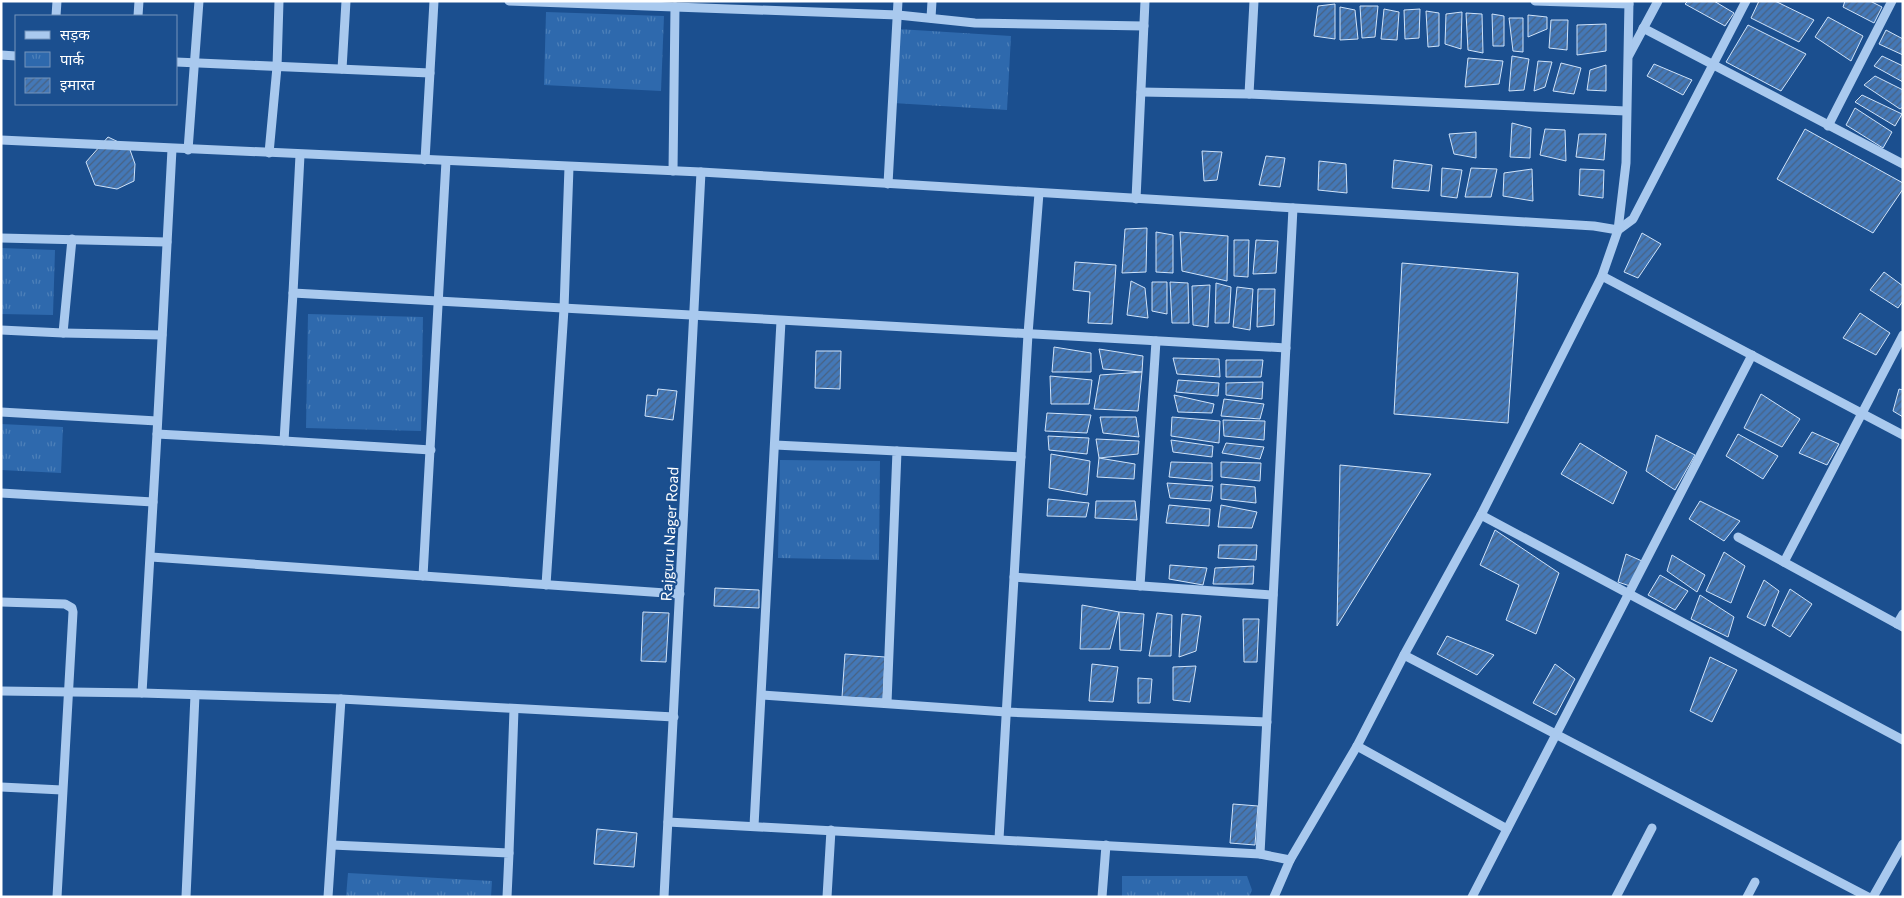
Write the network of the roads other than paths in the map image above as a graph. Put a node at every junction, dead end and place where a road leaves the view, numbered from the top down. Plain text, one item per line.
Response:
1 (57, 1) edge
2 (139, 1) edge
3 (199, 1) edge
4 (279, 1) edge
5 (346, 1) edge
6 (434, 1) edge
7 (509, 1) edge
8 (898, 1) edge
9 (932, 1) edge
10 (1145, 1) edge
11 (1254, 1) edge
12 (1535, 1) edge
13 (1658, 1) edge
14 (1746, 1) edge
15 (1892, 1) edge
16 (1629, 3) edge
17 (675, 7) junction
18 (56, 15) edge
19 (138, 15) edge
20 (898, 15) junction
21 (931, 18) junction
22 (1144, 26) junction
23 (1643, 28) junction
24 (1, 55) edge
25 (15, 56) edge
26 (1628, 57) junction
27 (178, 62) edge
28 (195, 63) junction
29 (1714, 64) junction
30 (278, 67) junction
31 (342, 69) junction
32 (430, 73) junction
33 (1141, 92) junction
34 (1249, 94) junction
35 (1626, 111) junction
36 (1828, 126) junction
37 (1, 140) edge
38 (172, 149) junction
39 (188, 150) junction
40 (269, 153) junction
41 (300, 155) junction
42 (425, 160) junction
43 (446, 161) junction
44 (1903, 164) edge
45 (569, 167) junction
46 (673, 171) junction
47 (701, 172) junction
48 (888, 184) junction
49 (1039, 193) junction
50 (1136, 199) junction
51 (1293, 208) junction
52 (1618, 230) junction
53 (1, 238) edge
54 (72, 239) junction
55 (167, 242) junction
56 (1602, 276) junction
57 (293, 293) junction
58 (438, 302) junction
59 (564, 309) junction
60 (694, 316) junction
61 (781, 321) junction
62 (1, 330) edge
63 (63, 333) junction
64 (1028, 334) junction
65 (162, 335) junction
66 (1903, 335) edge
67 (1156, 341) junction
68 (1286, 348) junction
69 (1752, 356) junction
70 (1, 412) edge
71 (1862, 413) junction
72 (157, 421) junction
73 (157, 434) junction
74 (1903, 435) edge
75 (284, 441) junction
76 (775, 445) junction
77 (431, 450) junction
78 (897, 451) junction
79 (1021, 457) junction
80 (1, 493) edge
81 (153, 502) junction
82 (1481, 515) junction
83 (1738, 537) dead end
84 (151, 557) junction
85 (1784, 562) junction
86 (423, 576) junction
87 (1014, 576) junction
88 (546, 585) junction
89 (1140, 586) junction
90 (680, 594) junction
91 (1630, 594) junction
92 (1273, 595) junction
93 (1, 602) edge
94 (1903, 614) edge
95 (1900, 626) edge
96 (1404, 655) junction
97 (1, 691) edge
98 (67, 692) junction
99 (142, 693) junction
100 (762, 694) junction
101 (195, 695) junction
102 (341, 699) junction
103 (887, 703) junction
104 (514, 710) junction
105 (1006, 712) junction
106 (674, 716) junction
107 (1267, 722) junction
108 (1555, 735) junction
109 (1903, 740) edge
110 (1357, 746) junction
111 (1, 787) edge
112 (62, 790) junction
113 (668, 822) junction
114 (754, 826) junction
115 (1652, 828) dead end
116 (1507, 829) junction
117 (831, 830) junction
118 (999, 839) junction
119 (1903, 844) edge
120 (332, 845) junction
121 (1106, 845) junction
122 (509, 853) junction
123 (1260, 854) junction
124 (1290, 860) junction
125 (1755, 882) dead end
126 (1278, 896) edge
127 (57, 897) edge
128 (186, 897) edge
129 (328, 897) edge
130 (507, 897) edge
131 (664, 897) edge
132 (827, 897) edge
133 (1102, 897) edge
134 (1472, 897) edge
135 (1616, 897) edge
136 (1747, 897) edge
137 (1868, 897) edge
138 (1873, 897) edge

1 - 18 street
2 - 19 street
3 - 28 street
4 - 30 street
5 - 31 street
6 - 32 street
7 - 17 street
8 - 20 street
9 - 21 street
10 - 22 street
11 - 34 street
12 - 16 street
13 - 23 street
14 - 29 street
15 - 36 street
16 - 26 street
17 - 20 street
17 - 46 street
20 - 21 street
20 - 48 street
21 - 22 street
22 - 33 street
23 - 26 street
23 - 29 street
24 - 25 street
26 - 35 street
27 - 28 street
28 - 30 street
28 - 39 street
29 - 36 street
29 - 52 street
30 - 31 street
30 - 40 street
31 - 32 street
32 - 42 street
33 - 34 street
33 - 50 street
34 - 35 street
35 - 52 street
36 - 44 street
37 - 38 street
38 - 39 street
38 - 55 street
39 - 40 street
40 - 41 street
41 - 42 street
41 - 57 street
42 - 43 street
43 - 45 street
43 - 58 street
45 - 46 street
45 - 59 street
46 - 47 street
47 - 48 street
47 - 60 street, Rajguru Nager Road
48 - 49 street
49 - 50 street
49 - 64 street
50 - 51 street
51 - 52 street
51 - 68 street
52 - 56 street
53 - 54 street
54 - 55 street
54 - 63 street
55 - 65 street
56 - 69 street
56 - 82 street
57 - 58 street
57 - 75 street
58 - 59 street
58 - 77 street
59 - 60 street
59 - 88 street
60 - 61 street
60 - 90 street, Rajguru Nager Road
61 - 64 street
61 - 76 street
62 - 63 street
63 - 65 street
64 - 67 street
64 - 79 street
65 - 72 street
66 - 71 street
67 - 68 street
67 - 89 street
68 - 92 street
69 - 71 street
69 - 91 street
70 - 72 street
71 - 74 street
71 - 85 street
72 - 73 street
73 - 75 street
73 - 81 street
75 - 77 street
76 - 78 street
76 - 100 street
77 - 86 street
78 - 79 street
78 - 103 street
79 - 87 street
80 - 81 street
81 - 84 street
82 - 91 street
82 - 96 street
83 - 85 street
84 - 86 street
84 - 99 street
85 - 95 street
86 - 88 street
87 - 89 street
87 - 105 street
88 - 90 street
89 - 92 street
90 - 106 street, Rajguru Nager Road
91 - 108 street
91 - 109 street
92 - 107 street
93 - 98 street
94 - 95 street
96 - 108 street
96 - 110 street
97 - 98 street
98 - 99 street
98 - 112 street
99 - 101 street
100 - 103 street
100 - 114 street
101 - 102 street
101 - 128 street
102 - 104 street
102 - 120 street
103 - 105 street
104 - 106 street
104 - 122 street
105 - 107 street
105 - 118 street
106 - 113 street, Rajguru Nager Road
107 - 123 street
108 - 116 street
108 - 137 street
110 - 116 street
110 - 124 street
111 - 112 street
112 - 127 street
113 - 114 street
113 - 131 street, Rajguru Nager Road
114 - 117 street
115 - 135 street
116 - 134 street
117 - 118 street
117 - 132 street
118 - 121 street
119 - 138 street
120 - 122 street
120 - 129 street
121 - 123 street
121 - 133 street
122 - 130 street
123 - 124 street
124 - 126 street
125 - 136 street

